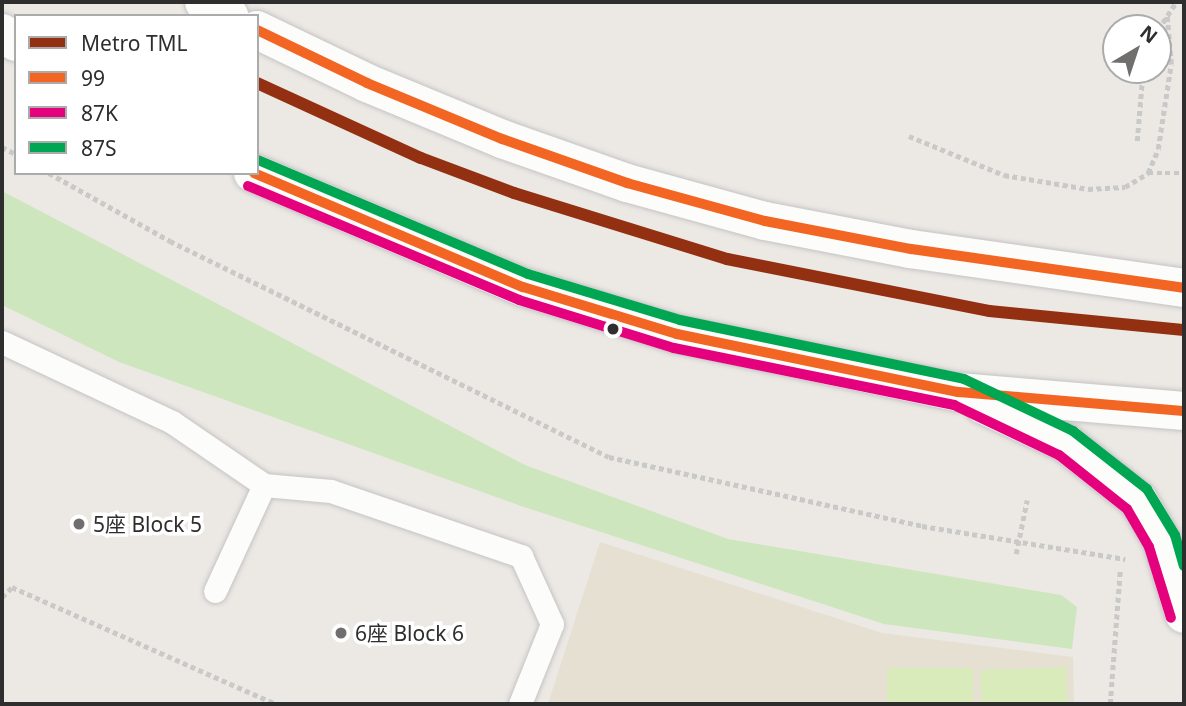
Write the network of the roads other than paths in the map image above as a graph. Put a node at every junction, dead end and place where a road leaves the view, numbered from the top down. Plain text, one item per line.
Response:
1 (204, 2) edge
2 (225, 14) edge
3 (259, 31) edge
4 (258, 175) edge
5 (1184, 288) edge
6 (2, 342) edge
7 (958, 392) junction
8 (1184, 411) edge
9 (264, 485) junction
10 (215, 592) dead end
11 (1184, 614) edge
12 (520, 704) edge

1 - 2 main road
3 - 5 main road
4 - 7 main road
6 - 9 lane
7 - 8 main road
7 - 11 main road
9 - 10 lane
9 - 12 lane

